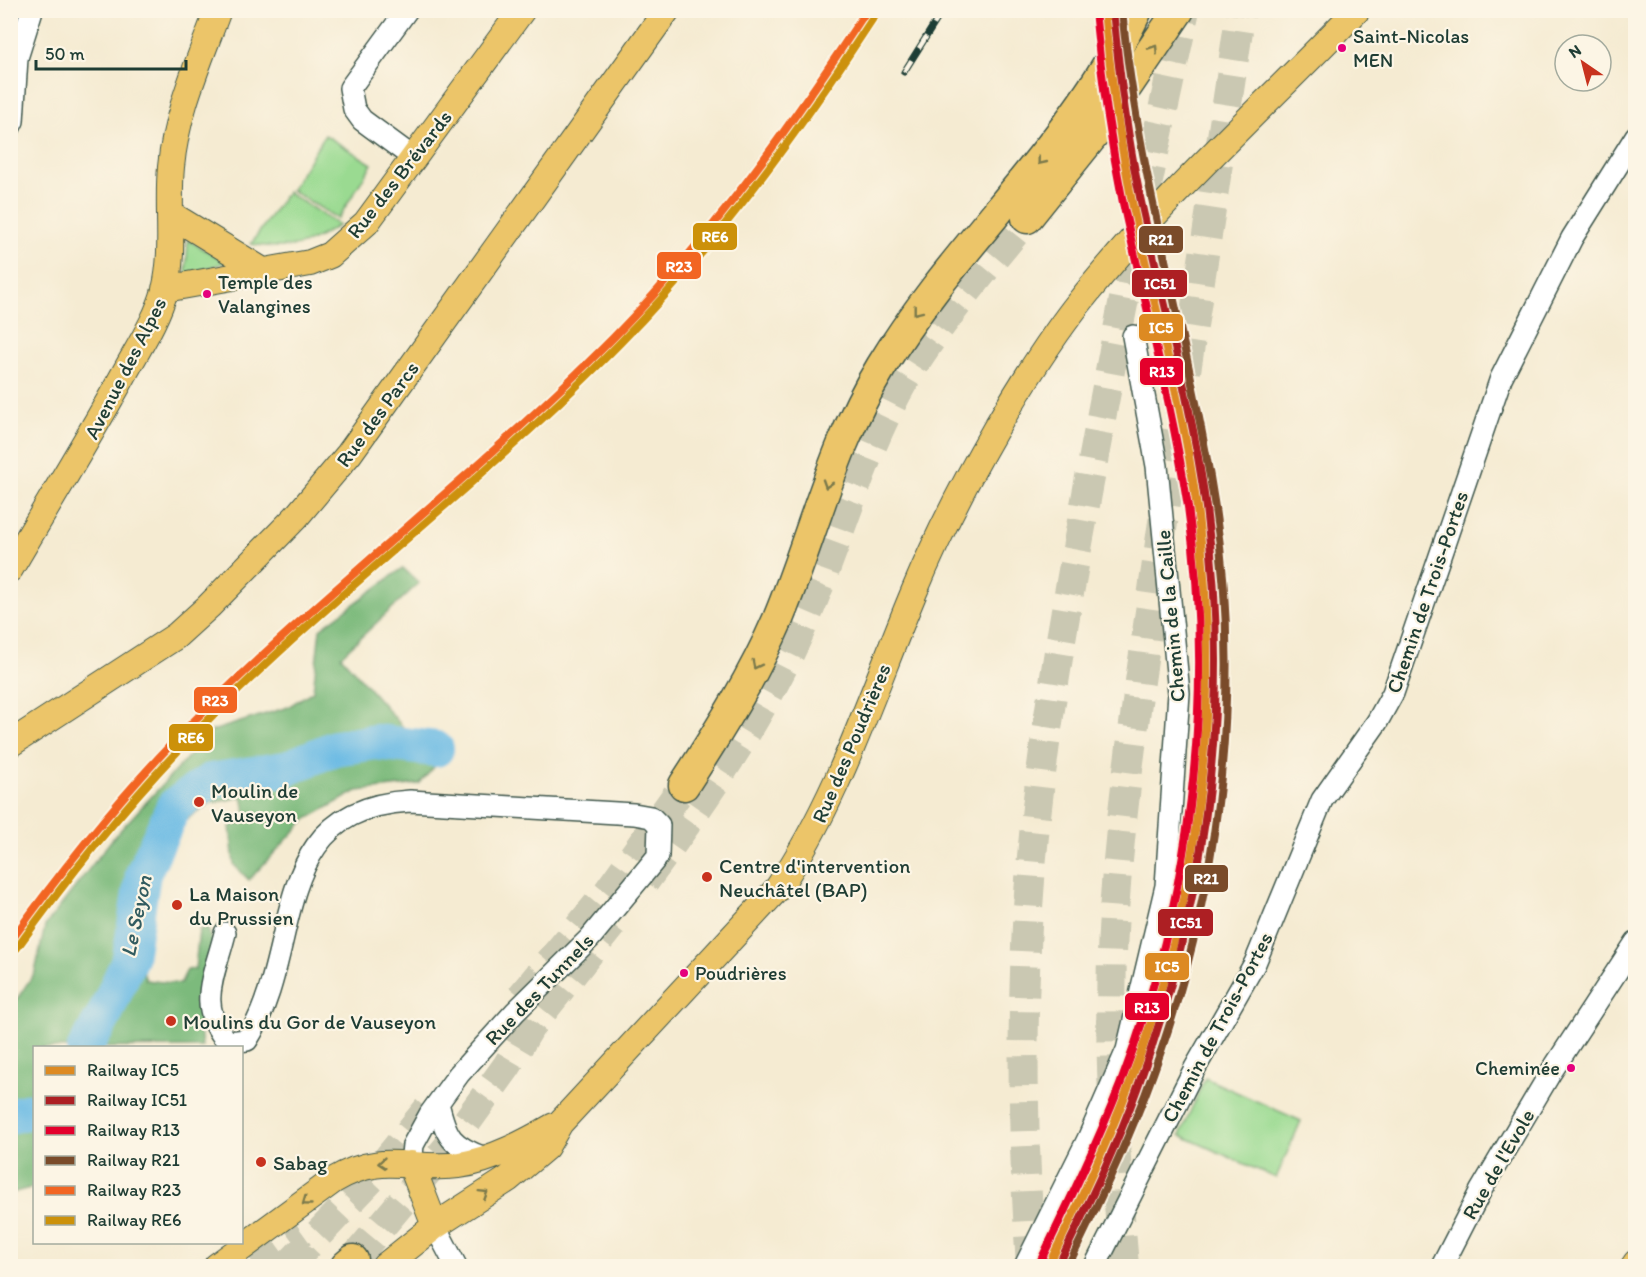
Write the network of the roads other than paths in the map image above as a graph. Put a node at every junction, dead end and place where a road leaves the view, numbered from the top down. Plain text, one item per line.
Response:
1 (32, 10) edge
2 (218, 10) edge
3 (407, 10) edge
4 (522, 10) edge
5 (667, 10) edge
6 (1137, 10) edge
7 (1179, 10) edge
8 (1357, 10) edge
9 (10, 127) edge
10 (1635, 136) edge
11 (415, 159) junction
12 (170, 214) junction
13 (1027, 218) tunnel mouth
14 (263, 271) junction
15 (165, 289) junction
16 (1133, 336) dead end
17 (10, 569) edge
18 (10, 744) edge
19 (684, 784) tunnel mouth
20 (225, 933) dead end
21 (1635, 942) edge
22 (438, 1103) junction
23 (560, 1123) junction
24 (485, 1158) junction
25 (411, 1164) junction
26 (435, 1226) junction
27 (218, 1266) edge
28 (385, 1266) edge
29 (456, 1266) edge
30 (1025, 1266) edge
31 (1095, 1266) edge
32 (1442, 1266) edge

1 - 9 street
2 - 12 main road, Avenue des Alpes
3 - 11 street
4 - 11 main road, Rue des Brévards
5 - 18 main road, Rue des Parcs
6 -> 19 highway
13 -> 7 highway
8 - 23 main road, Rue des Poudrières
10 - 31 street, Chemin de Trois-Portes
11 - 14 main road, Rue des Brévards
12 - 14 main road
12 - 15 main road, Avenue des Alpes
14 - 15 main road, Rue des Brévards
15 - 17 main road, Avenue des Alpes
16 - 30 street, Chemin de la Caille
20 - 22 street, Rue des Tunnels
21 - 32 street, Rue de l'Evole
22 - 24 street
22 - 25 street, Rue des Tunnels
23 - 24 main road
26 -> 23 main road, Rue des Poudrières
24 - 25 main road
25 - 26 main road
25 -> 27 main road
26 - 28 main road, Rue des Poudrières
26 - 29 street

